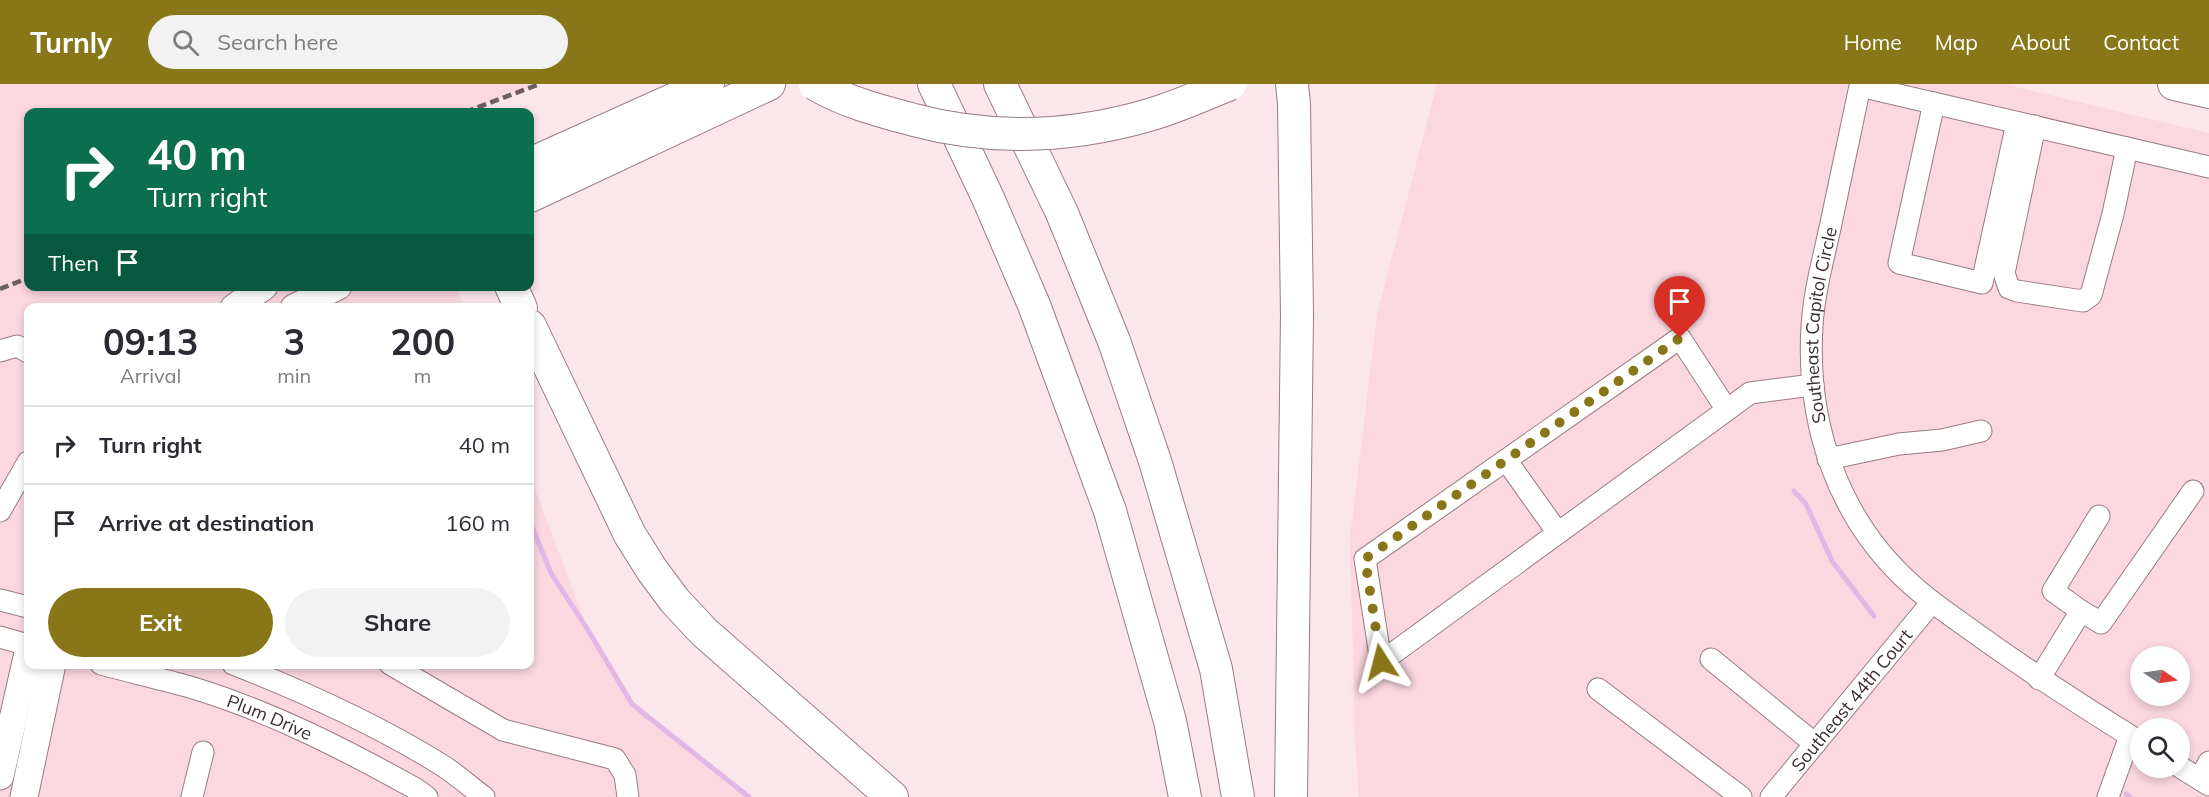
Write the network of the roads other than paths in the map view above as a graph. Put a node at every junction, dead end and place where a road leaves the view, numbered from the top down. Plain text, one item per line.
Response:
1 (708, 84) edge
2 (769, 84) edge
3 (815, 84) edge
4 (1000, 84) edge
5 (1230, 84) edge
6 (1292, 84) edge
7 (2174, 84) edge
8 (934, 85) edge
9 (2209, 92) edge
10 (1934, 103) junction
11 (2026, 124) junction
12 (2127, 148) junction
13 (534, 162) edge
14 (2209, 167) edge
15 (534, 194) edge
16 (257, 291) edge
17 (328, 291) edge
18 (241, 303) edge
19 (304, 303) edge
20 (534, 334) edge
21 (24, 350) edge
22 (0, 351) edge
23 (0, 360) edge
24 (24, 360) edge
25 (1813, 385) junction
26 (1727, 410) junction
27 (1981, 431) dead end
28 (1828, 459) junction
29 (1506, 460) junction
30 (24, 469) edge
31 (2193, 491) dead end
32 (0, 511) edge
33 (2099, 516) dead end
34 (1558, 533) junction
35 (0, 600) edge
36 (1932, 602) junction
37 (24, 606) edge
38 (2081, 611) junction
39 (0, 637) edge
40 (24, 644) edge
41 (1711, 659) dead end
42 (25, 669) edge
43 (51, 669) edge
44 (120, 669) edge
45 (245, 669) edge
46 (399, 669) edge
47 (2039, 679) junction
48 (1598, 689) dead end
49 (2130, 736) edge
50 (1815, 744) junction
51 (2130, 750) edge
52 (203, 752) dead end
53 (2190, 770) edge
54 (2206, 775) edge
55 (0, 776) edge
56 (1772, 796) edge
57 (24, 797) edge
58 (192, 797) edge
59 (427, 797) edge
60 (484, 797) edge
61 (628, 797) edge
62 (891, 797) edge
63 (1185, 797) edge
64 (1238, 797) edge
65 (1291, 797) edge
66 (1741, 797) edge
67 (2108, 797) edge

1 - 13 highway
2 - 15 highway
3 - 5 highway, bridge
4 - 64 highway
6 - 65 highway
7 - 9 highway
8 - 63 highway
10 - 11 street
10 - 11 street
10 - 25 street, Southeast Capitol Circle
11 - 12 street
11 - 12 street
12 - 14 street
16 - 18 main road
17 - 19 main road
20 - 62 highway
21 - 22 street
23 - 24 street
25 - 26 street
25 - 28 street, Southeast Capitol Circle
26 - 29 street
26 - 34 street
27 - 28 street
28 - 36 street, Southeast Capitol Circle
29 - 34 street
29 - 34 street
30 - 32 street
31 - 38 street
33 - 38 street
35 - 37 street
36 - 47 street, Southeast Capitol Circle
36 - 50 street, Southeast 44th Court
38 - 47 street
39 - 40 street
41 - 50 street
42 - 55 main road
43 - 57 main road
44 - 59 street, Plum Drive
45 - 60 street, Plum Drive
46 - 61 street
47 - 49 street, Southeast Capitol Circle
48 - 66 street
50 - 56 street, Southeast 44th Court
51 - 67 street
52 - 58 street
53 - 54 street

